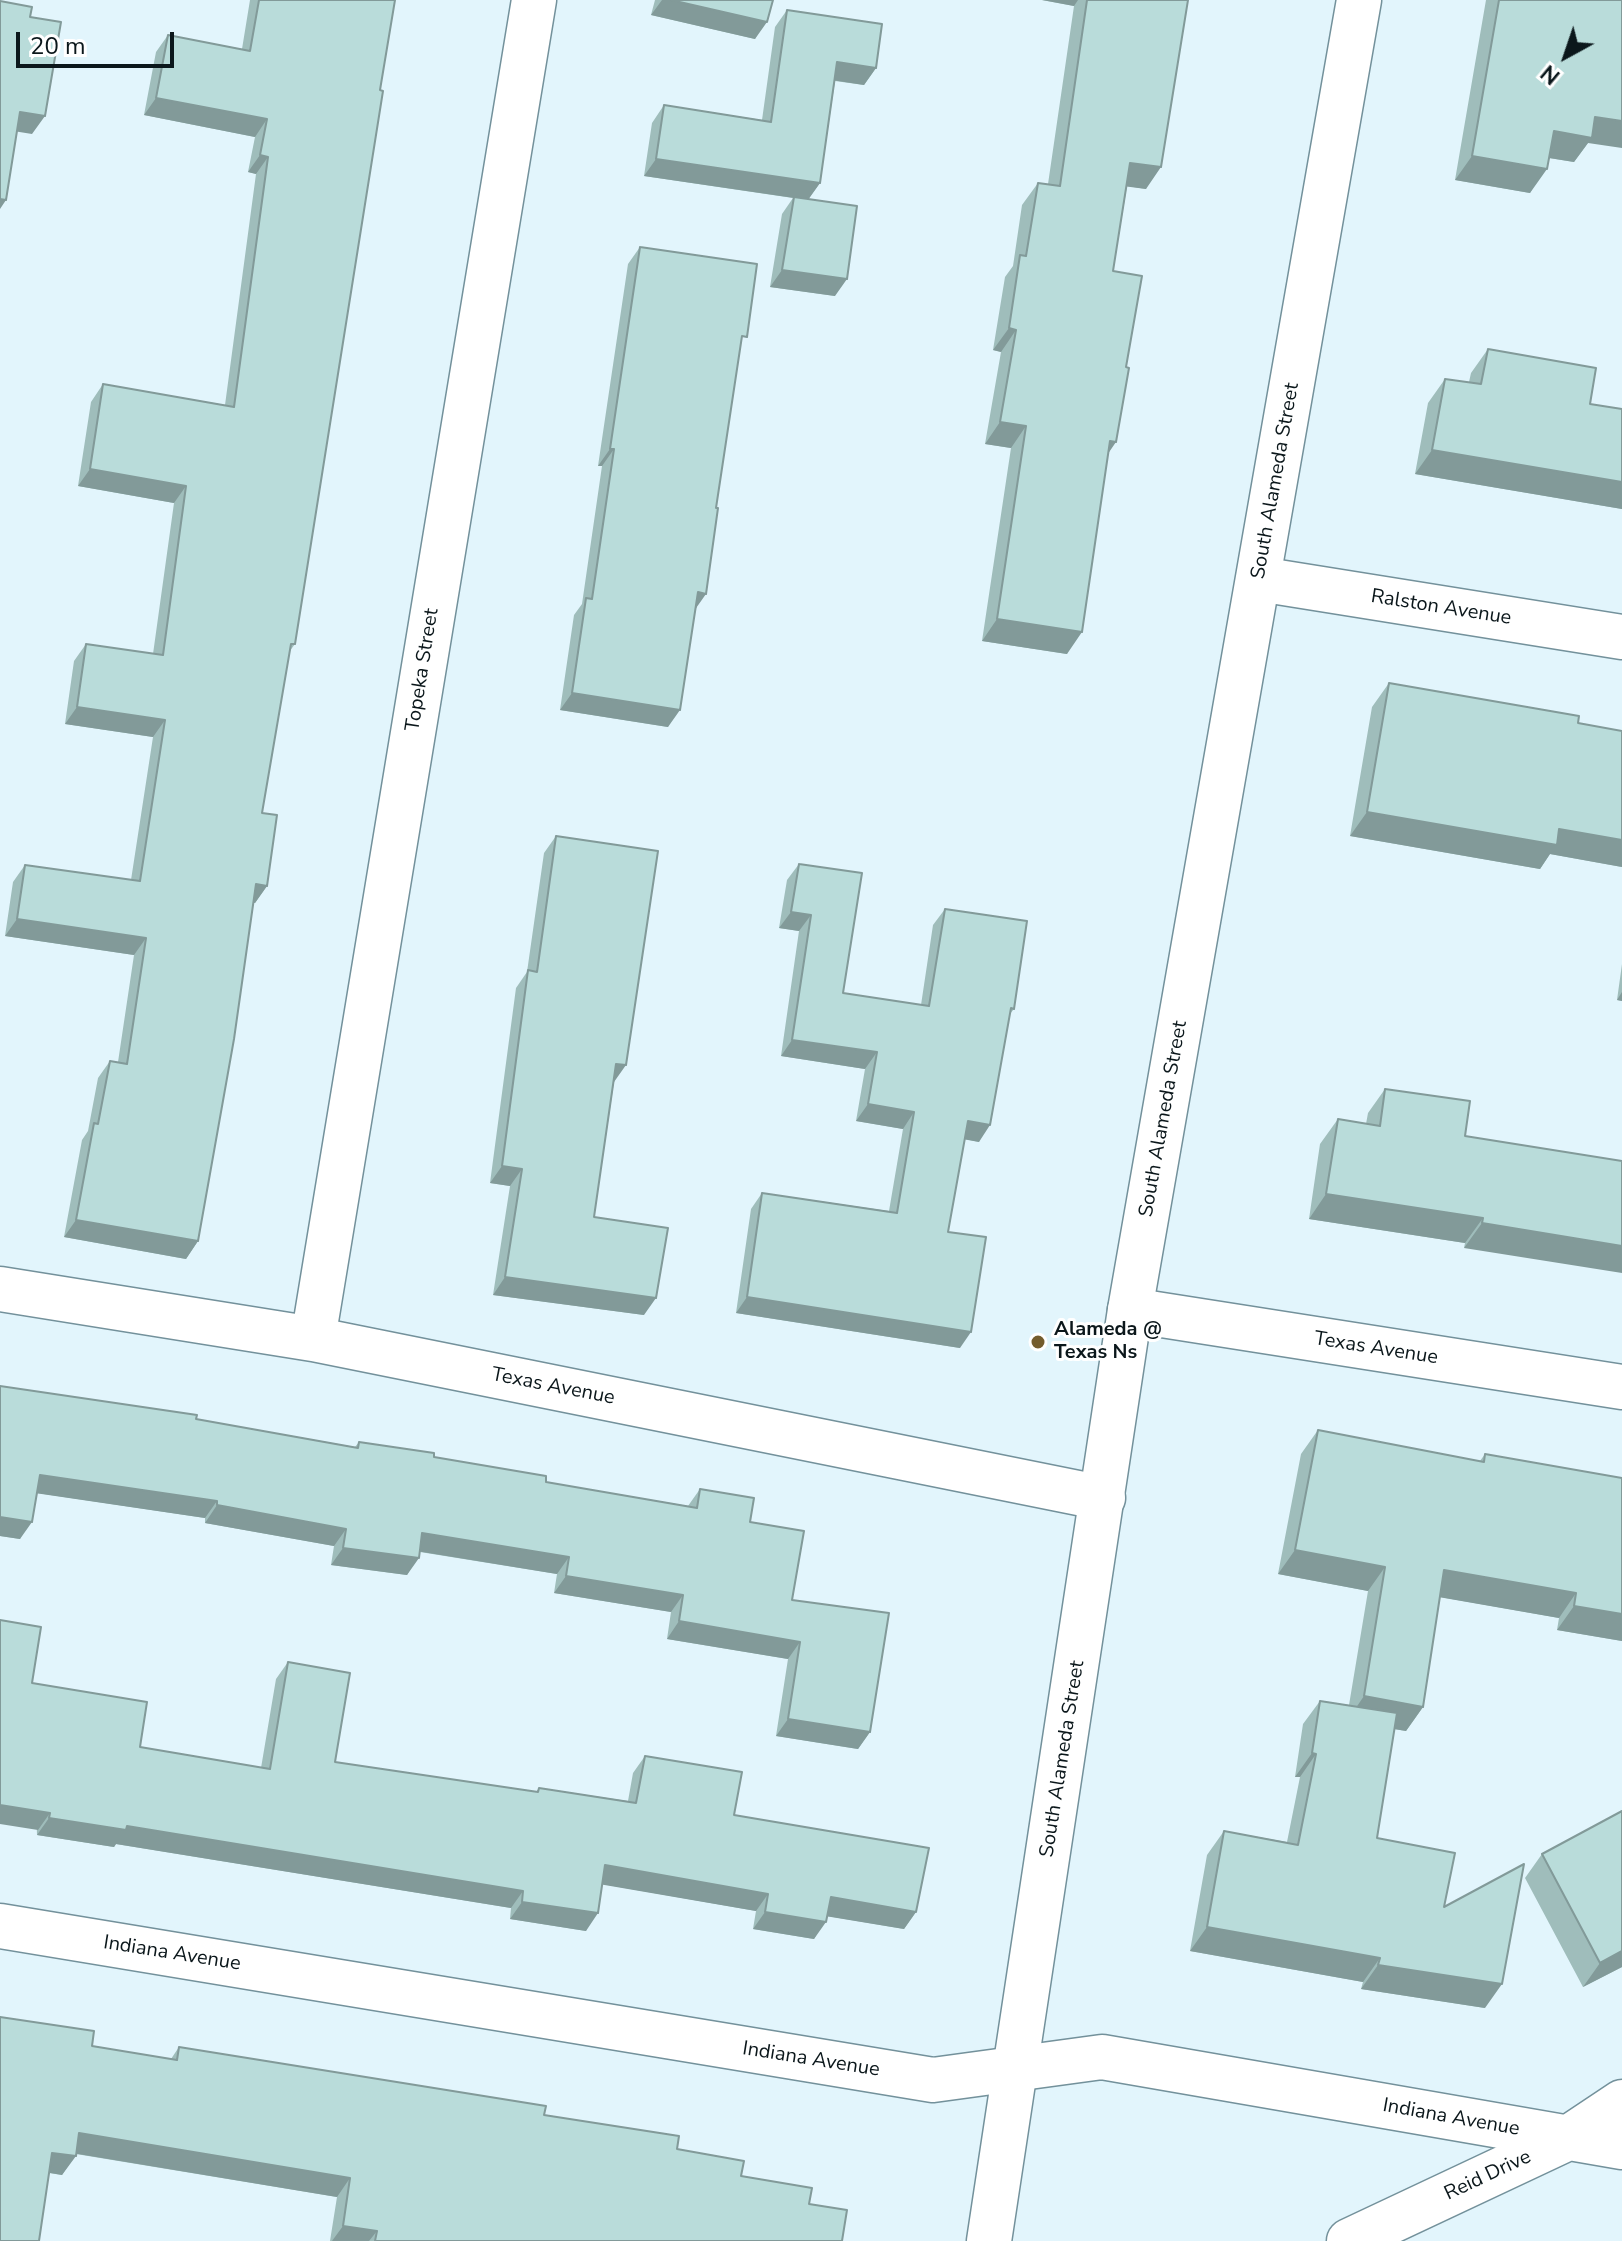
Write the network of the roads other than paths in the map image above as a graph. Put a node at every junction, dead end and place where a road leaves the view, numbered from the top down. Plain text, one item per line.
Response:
1 (534, 0) edge
2 (1359, 0) edge
3 (1259, 579) junction
4 (1622, 637) edge
5 (0, 1289) edge
6 (1130, 1310) junction
7 (313, 1339) junction
8 (1622, 1387) edge
9 (1103, 1498) junction
10 (0, 1926) edge
11 (1016, 2069) junction
12 (1622, 2102) edge
13 (1568, 2138) junction
14 (1622, 2147) edge
15 (989, 2241) edge
16 (1349, 2241) edge

1 - 7 street, Topeka Street
2 - 3 street, South Alameda Street
3 - 4 street, Ralston Avenue
3 - 6 street, South Alameda Street
5 - 7 street, Texas Avenue
6 - 8 street, Texas Avenue
6 - 9 street, South Alameda Street
7 - 9 street, Texas Avenue
9 - 11 street, South Alameda Street
10 - 11 street, Indiana Avenue
11 - 13 street, Indiana Avenue
11 - 15 street, South Alameda Street
12 - 13 street, Reid Drive
13 - 14 street, Indiana Avenue
13 - 16 street, Reid Drive

